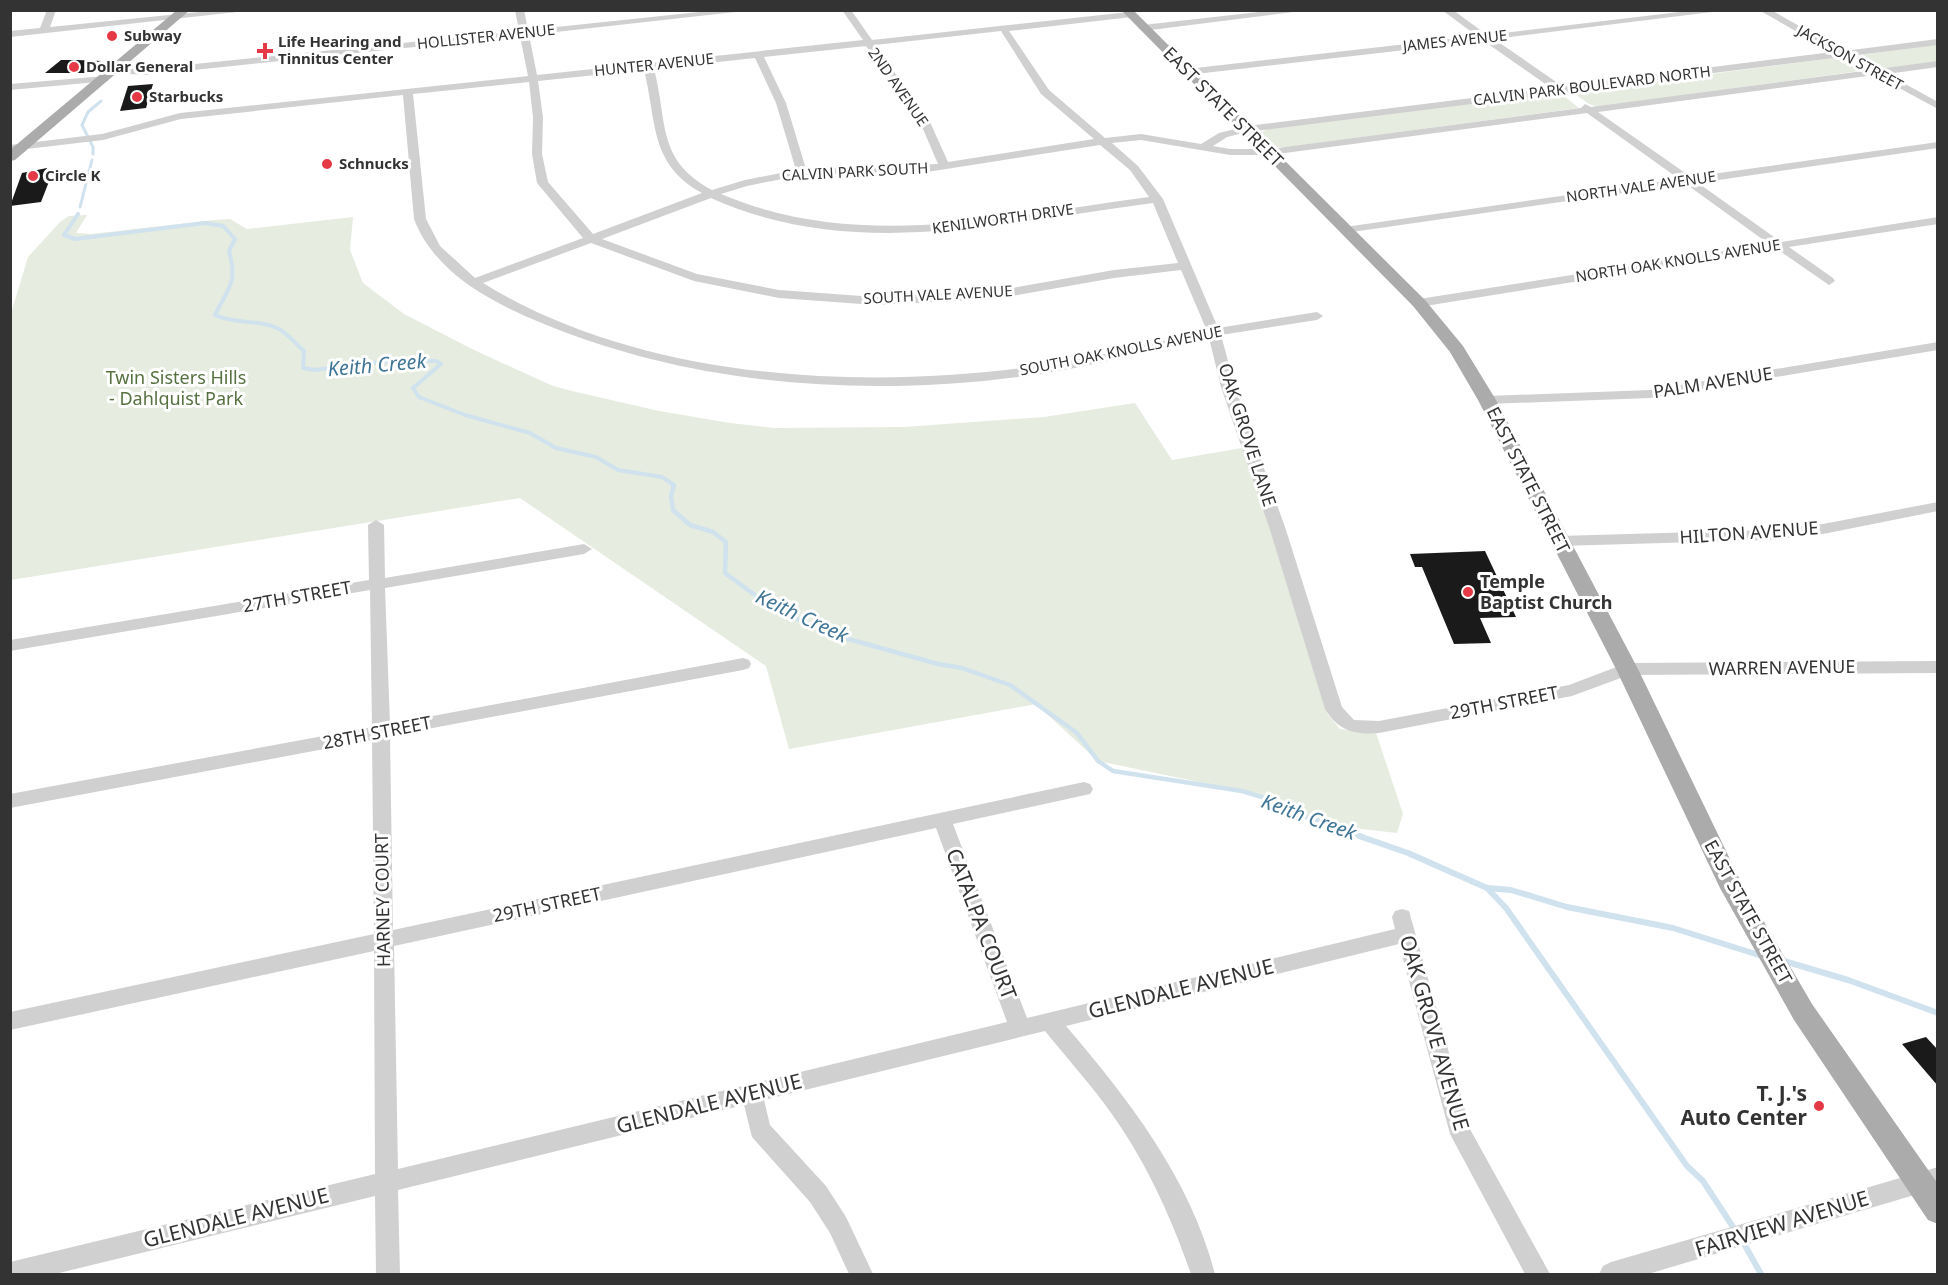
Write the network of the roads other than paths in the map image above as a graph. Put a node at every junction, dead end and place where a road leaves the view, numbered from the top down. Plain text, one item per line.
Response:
1 (52, 10) edge
2 (251, 10) edge
3 (519, 10) edge
4 (749, 10) edge
5 (846, 10) edge
6 (1305, 10) edge
7 (1446, 10) edge
8 (1724, 10) edge
9 (1763, 10) edge
10 (1127, 13) edge
11 (181, 14) edge
12 (1003, 28) junction
13 (1143, 28) junction
14 (44, 31) junction
15 (10, 34) edge
16 (523, 34) junction
17 (1486, 38) junction
18 (1938, 42) edge
19 (867, 43) junction
20 (759, 54) junction
21 (1841, 54) junction
22 (1938, 64) edge
23 (648, 66) junction
24 (1187, 72) junction
25 (1876, 72) junction
26 (110, 75) junction
27 (533, 78) junction
28 (10, 87) edge
29 (408, 91) junction
30 (1575, 100) junction
31 (1938, 106) edge
32 (1247, 129) junction
33 (1104, 141) junction
34 (1938, 144) edge
35 (17, 147) edge
36 (1204, 147) junction
37 (1270, 152) junction
38 (10, 157) edge
39 (945, 167) junction
40 (802, 172) junction
41 (1690, 180) junction
42 (711, 194) junction
43 (1157, 199) junction
44 (1938, 220) edge
45 (1345, 230) junction
46 (590, 238) junction
47 (1779, 245) junction
48 (1185, 266) junction
49 (1829, 280) dead end
50 (475, 282) junction
51 (1419, 303) junction
52 (1317, 316) dead end
53 (1214, 333) junction
54 (1938, 345) edge
55 (1487, 400) junction
56 (1938, 506) edge
57 (376, 525) dead end
58 (1559, 541) junction
59 (584, 549) dead end
60 (376, 583) junction
61 (10, 646) edge
62 (743, 664) dead end
63 (1938, 667) edge
64 (1627, 669) junction
65 (1379, 728) joint
66 (381, 732) junction
67 (1084, 789) dead end
68 (10, 801) edge
69 (942, 820) junction
70 (1404, 925) joint
71 (383, 940) junction
72 (10, 1021) edge
73 (1049, 1021) junction
74 (1020, 1028) junction
75 (752, 1094) junction
76 (1928, 1180) edge
77 (387, 1181) junction
78 (1938, 1210) edge
79 (10, 1274) edge
80 (388, 1275) edge
81 (861, 1275) edge
82 (1203, 1275) edge
83 (1538, 1275) edge
84 (1611, 1275) edge

1 - 14 street
2 - 11 street
3 - 16 street
4 - 16 street, HOLLISTER AVENUE
5 - 19 street, 2ND AVENUE
6 - 13 street
7 - 17 street
8 - 17 street, JAMES AVENUE
9 - 21 street, JACKSON STREET
10 - 12 street, HUNTER AVENUE
10 - 13 main road, EAST STATE STREET
11 - 14 street
11 - 26 main road
12 - 19 street, HUNTER AVENUE
12 - 33 street, OAK GROVE LANE
13 - 24 main road, EAST STATE STREET
14 - 15 street
16 - 26 street, HOLLISTER AVENUE
16 - 27 street
17 - 24 street, JAMES AVENUE
17 - 30 street
18 - 21 street, CALVIN PARK BOULEVARD NORTH
19 - 20 street, HUNTER AVENUE
19 - 39 street, 2ND AVENUE
20 - 23 street, HUNTER AVENUE
20 - 40 street
21 - 25 street, JACKSON STREET
21 - 30 street, CALVIN PARK BOULEVARD NORTH
22 - 25 street, CALVIN PARK BOULEVARD NORTH
23 - 27 street, HUNTER AVENUE
23 - 42 street, KENILWORTH DRIVE
24 - 32 main road, EAST STATE STREET
25 - 30 street, CALVIN PARK BOULEVARD NORTH
25 - 31 street, JACKSON STREET
26 - 28 street, HOLLISTER AVENUE
26 - 35 main road
27 - 29 street, HUNTER AVENUE
27 - 46 street
29 - 35 street, HUNTER AVENUE
29 - 50 street, SOUTH OAK KNOLLS AVENUE
30 - 32 street, CALVIN PARK BOULEVARD NORTH
30 - 37 street, CALVIN PARK BOULEVARD NORTH
30 - 41 street
32 - 36 street
32 - 37 main road, EAST STATE STREET
33 - 36 street, CALVIN PARK SOUTH
33 - 39 street, CALVIN PARK SOUTH
33 - 43 street, OAK GROVE LANE
34 - 41 street, NORTH VALE AVENUE
35 - 38 main road
36 - 37 street, CALVIN PARK BOULEVARD NORTH
37 - 45 main road, EAST STATE STREET
39 - 40 street, CALVIN PARK SOUTH
40 - 42 street, CALVIN PARK SOUTH
41 - 45 street, NORTH VALE AVENUE
41 - 47 street
42 - 43 street, KENILWORTH DRIVE
42 - 46 street, CALVIN PARK SOUTH
43 - 48 street, OAK GROVE LANE
44 - 47 street, NORTH OAK KNOLLS AVENUE
45 - 51 main road, EAST STATE STREET
46 - 48 street, SOUTH VALE AVENUE
46 - 50 street, CALVIN PARK SOUTH
47 - 49 street
47 - 51 street, NORTH OAK KNOLLS AVENUE
48 - 53 street, OAK GROVE LANE
50 - 53 street, SOUTH OAK KNOLLS AVENUE
51 - 55 main road, EAST STATE STREET
52 - 53 street, SOUTH OAK KNOLLS AVENUE
53 - 65 street, OAK GROVE LANE
54 - 55 street, PALM AVENUE
55 - 58 main road, EAST STATE STREET
56 - 58 street, HILTON AVENUE
57 - 60 street, HARNEY COURT
58 - 64 main road, EAST STATE STREET
59 - 60 street, 27TH STREET
60 - 61 street, 27TH STREET
60 - 66 street, HARNEY COURT
62 - 66 street, 28TH STREET
63 - 64 street, WARREN AVENUE
64 - 65 street, 29TH STREET
64 - 76 main road, EAST STATE STREET
66 - 68 street, 28TH STREET
66 - 71 street, HARNEY COURT
67 - 69 street, 29TH STREET
69 - 71 street, 29TH STREET
69 - 74 street, CATALPA COURT
70 - 73 street, GLENDALE AVENUE
70 - 83 street, OAK GROVE AVENUE
71 - 72 street, 29TH STREET
71 - 77 street, HARNEY COURT
73 - 74 street, GLENDALE AVENUE
73 - 82 street
74 - 75 street, GLENDALE AVENUE
75 - 77 street, GLENDALE AVENUE
75 - 81 street
76 - 78 main road, EAST STATE STREET
76 - 84 street, FAIRVIEW AVENUE
77 - 79 street, GLENDALE AVENUE
77 - 80 street, HARNEY COURT

